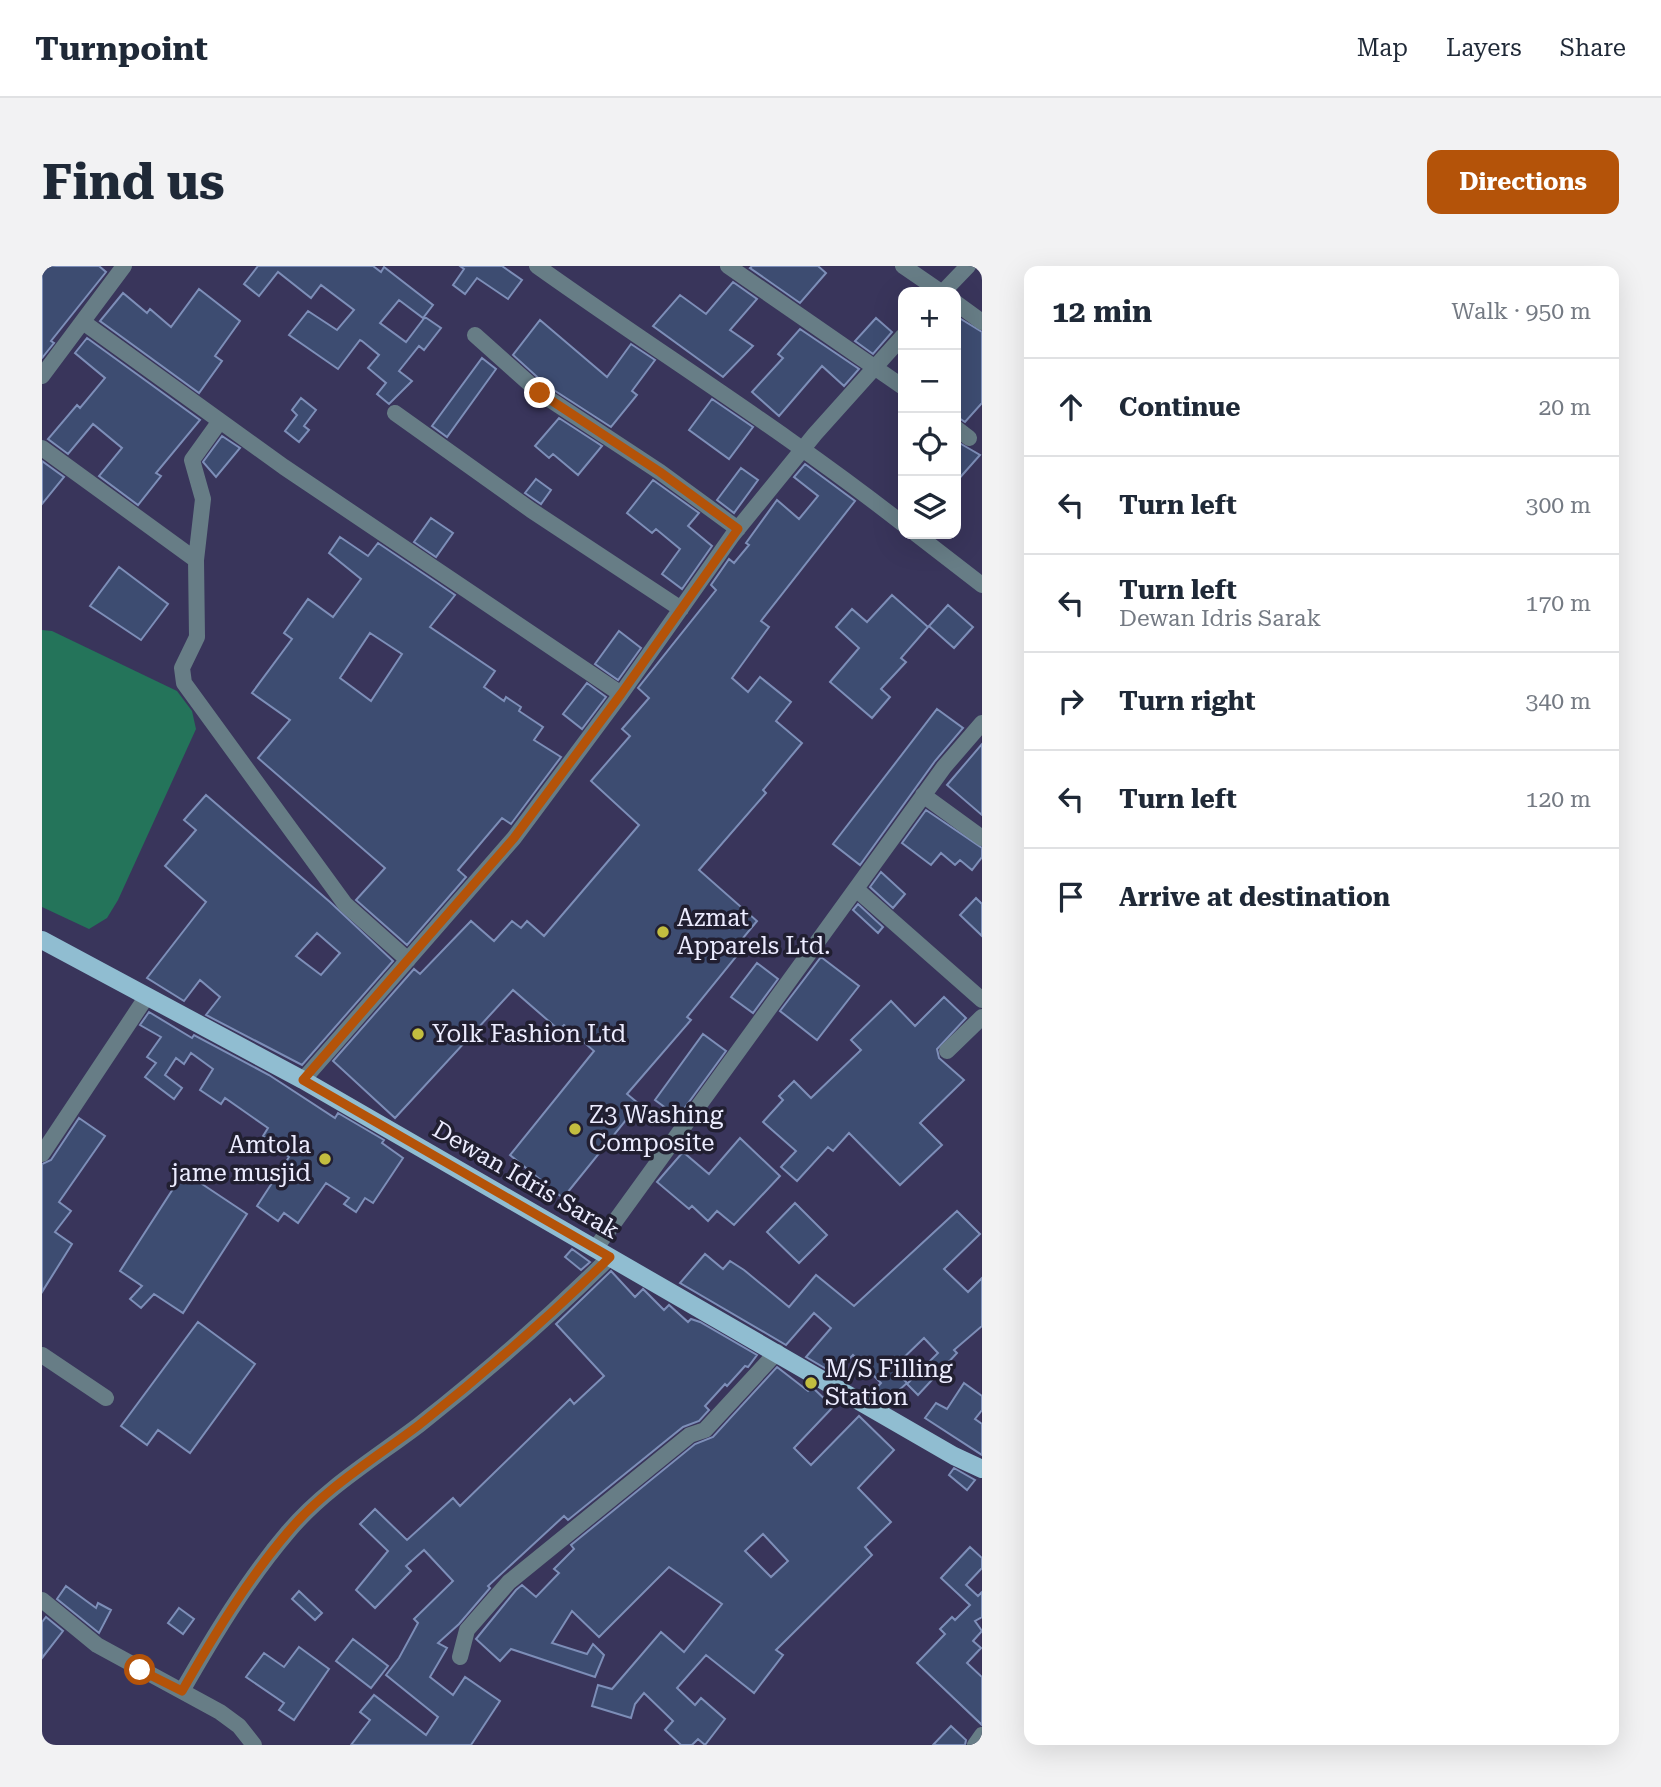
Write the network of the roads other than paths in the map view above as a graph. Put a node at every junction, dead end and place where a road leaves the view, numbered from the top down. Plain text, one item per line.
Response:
1 (124, 266) edge
2 (537, 266) edge
3 (728, 266) edge
4 (903, 266) edge
5 (968, 266) edge
6 (934, 287) edge
7 (947, 287) edge
8 (961, 307) edge
9 (83, 322) junction
10 (982, 322) edge
11 (475, 335) dead end
12 (898, 342) edge
13 (876, 366) junction
14 (42, 376) edge
15 (898, 383) edge
16 (395, 413) dead end
17 (220, 421) junction
18 (42, 448) edge
19 (804, 448) junction
20 (898, 520) edge
21 (738, 529) junction
22 (922, 539) edge
23 (196, 560) junction
24 (982, 585) edge
25 (681, 609) junction
26 (621, 694) junction
27 (982, 723) edge
28 (923, 795) junction
29 (982, 838) edge
30 (856, 889) junction
31 (42, 940) edge
32 (408, 960) junction
33 (147, 996) junction
34 (982, 1000) edge
35 (982, 1017) edge
36 (947, 1051) dead end
37 (303, 1080) junction
38 (42, 1154) edge
39 (603, 1253) junction
40 (778, 1352) junction
41 (42, 1356) edge
42 (106, 1398) dead end
43 (982, 1469) edge
44 (42, 1600) edge
45 (460, 1657) dead end
46 (182, 1691) junction
47 (982, 1735) edge
48 (254, 1745) edge
49 (975, 1745) edge

1 - 9 street
2 - 19 street
3 - 13 street
4 - 6 street
5 - 7 street
8 - 10 street
9 - 14 street
9 - 17 street
11 - 21 street
12 - 13 street
13 - 15 street
13 - 19 street
16 - 25 street
17 - 23 street
17 - 26 street
18 - 23 street
19 - 20 street
19 - 21 street
21 - 25 street
22 - 24 street
23 - 32 street
25 - 26 street
26 - 32 street
27 - 28 street
28 - 29 street
28 - 30 street
30 - 34 street
30 - 39 street
31 - 33 main road, Dewan Idris Sarak
32 - 37 street
33 - 37 main road, Dewan Idris Sarak
33 - 38 street
35 - 36 street
37 - 39 main road, Dewan Idris Sarak
39 - 40 main road, Dewan Idris Sarak
39 - 46 street
40 - 43 main road, Dewan Idris Sarak
40 - 45 street
41 - 42 street
44 - 46 street
46 - 48 street
47 - 49 street

